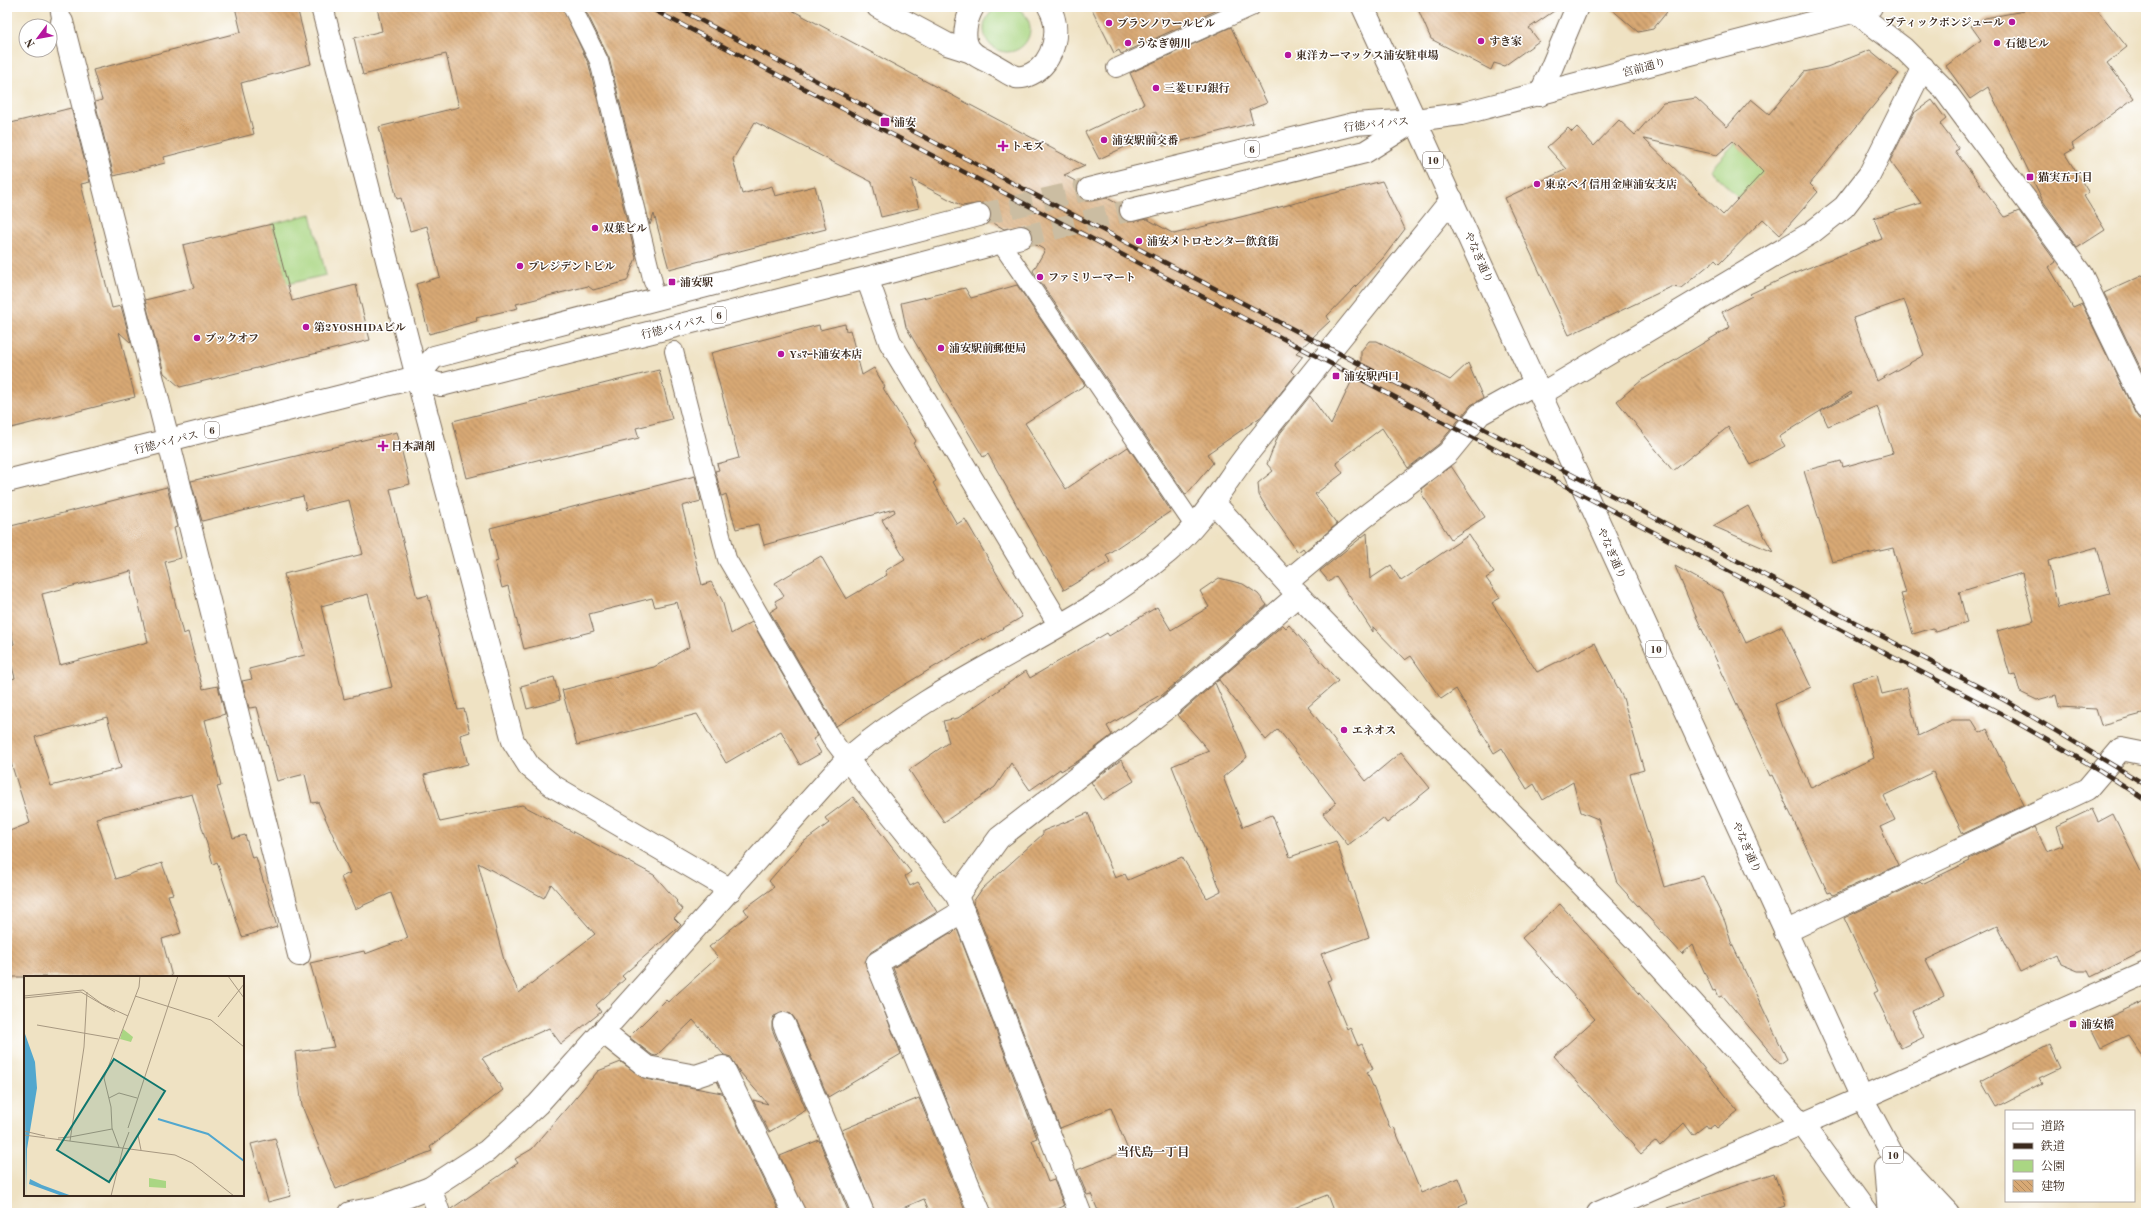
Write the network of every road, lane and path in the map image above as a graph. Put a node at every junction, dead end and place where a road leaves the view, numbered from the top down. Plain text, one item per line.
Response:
1 (322, 7) edge
2 (572, 7) edge
3 (878, 7) edge
4 (973, 7) edge
5 (1049, 7) edge
6 (1252, 7) edge
7 (1363, 7) edge
8 (1577, 7) edge
9 (1858, 9) edge
10 (61, 15) edge
11 (972, 52) junction
12 (1923, 67) junction
13 (1116, 68) dead end
14 (1540, 95) junction
15 (1415, 120) junction
16 (1089, 188) tunnel mouth
17 (1452, 199) junction
18 (1131, 210) tunnel mouth
19 (979, 215) tunnel mouth
20 (1011, 240) joint
21 (867, 278) junction
22 (653, 282) dead end
23 (674, 351) dead end
24 (417, 378) junction
25 (1538, 388) junction
26 (2146, 408) edge
27 (169, 441) junction
28 (7, 481) edge
29 (1214, 503) junction
30 (1196, 527) junction
31 (1292, 589) junction
32 (1059, 624) junction
33 (2146, 754) edge
34 (847, 759) junction
35 (731, 890) junction
36 (960, 904) junction
37 (1785, 932) junction
38 (299, 955) dead end
39 (2146, 973) edge
40 (784, 1024) dead end
41 (603, 1032) junction
42 (1862, 1098) junction
43 (1802, 1124) junction
44 (1889, 1156) junction
45 (430, 1188) junction
46 (350, 1213) edge
47 (439, 1213) edge
48 (794, 1213) edge
49 (863, 1213) edge
50 (980, 1213) edge
51 (1080, 1213) edge
52 (1598, 1213) edge
53 (1867, 1213) edge
54 (1889, 1213) edge
55 (1905, 1213) edge
56 (1924, 1213) edge
57 (1948, 1213) edge

1 - 24 street
2 - 22 street
3 - 11 street
4 - 11 street
5 - 11 street
6 - 13 street
7 - 15 street, やなぎ通り
8 - 14 street
9 - 12 street
9 - 14 street, 宮前通り
10 - 27 street
12 - 25 street
12 - 26 street
14 - 15 street, 宮前通り
15 - 16 street, 行徳バイパス / 6
15 - 17 street, やなぎ通り / 10
15 - 18 street, 行徳バイパス
17 - 25 street, やなぎ通り / 10
17 - 29 street
19 - 24 street
20 - 21 street, 行徳バイパス / 6
20 - 30 street
21 - 24 street, 行徳バイパス / 6
21 - 32 street
23 - 34 street
24 - 27 street, 行徳バイパス / 6
24 - 35 street
25 - 31 street
25 - 37 street, やなぎ通り / 10
27 - 28 street, 行徳バイパス / 6
27 - 38 street
29 - 30 street
29 - 31 street
30 - 32 street
31 - 36 street
31 - 43 street
32 - 34 street
33 - 37 street
34 - 35 street
34 - 36 street
35 - 41 street
36 - 50 street
36 - 51 street
37 - 42 street, やなぎ通り / 10
39 - 42 street
40 - 49 street
41 - 45 street
41 - 48 street
42 - 43 street
42 - 44 street, 10
43 - 52 street
43 - 53 street
44 - 54 street
44 - 55 street, 10
44 - 56 street, 10
44 - 57 street
45 - 46 street
45 - 47 street

